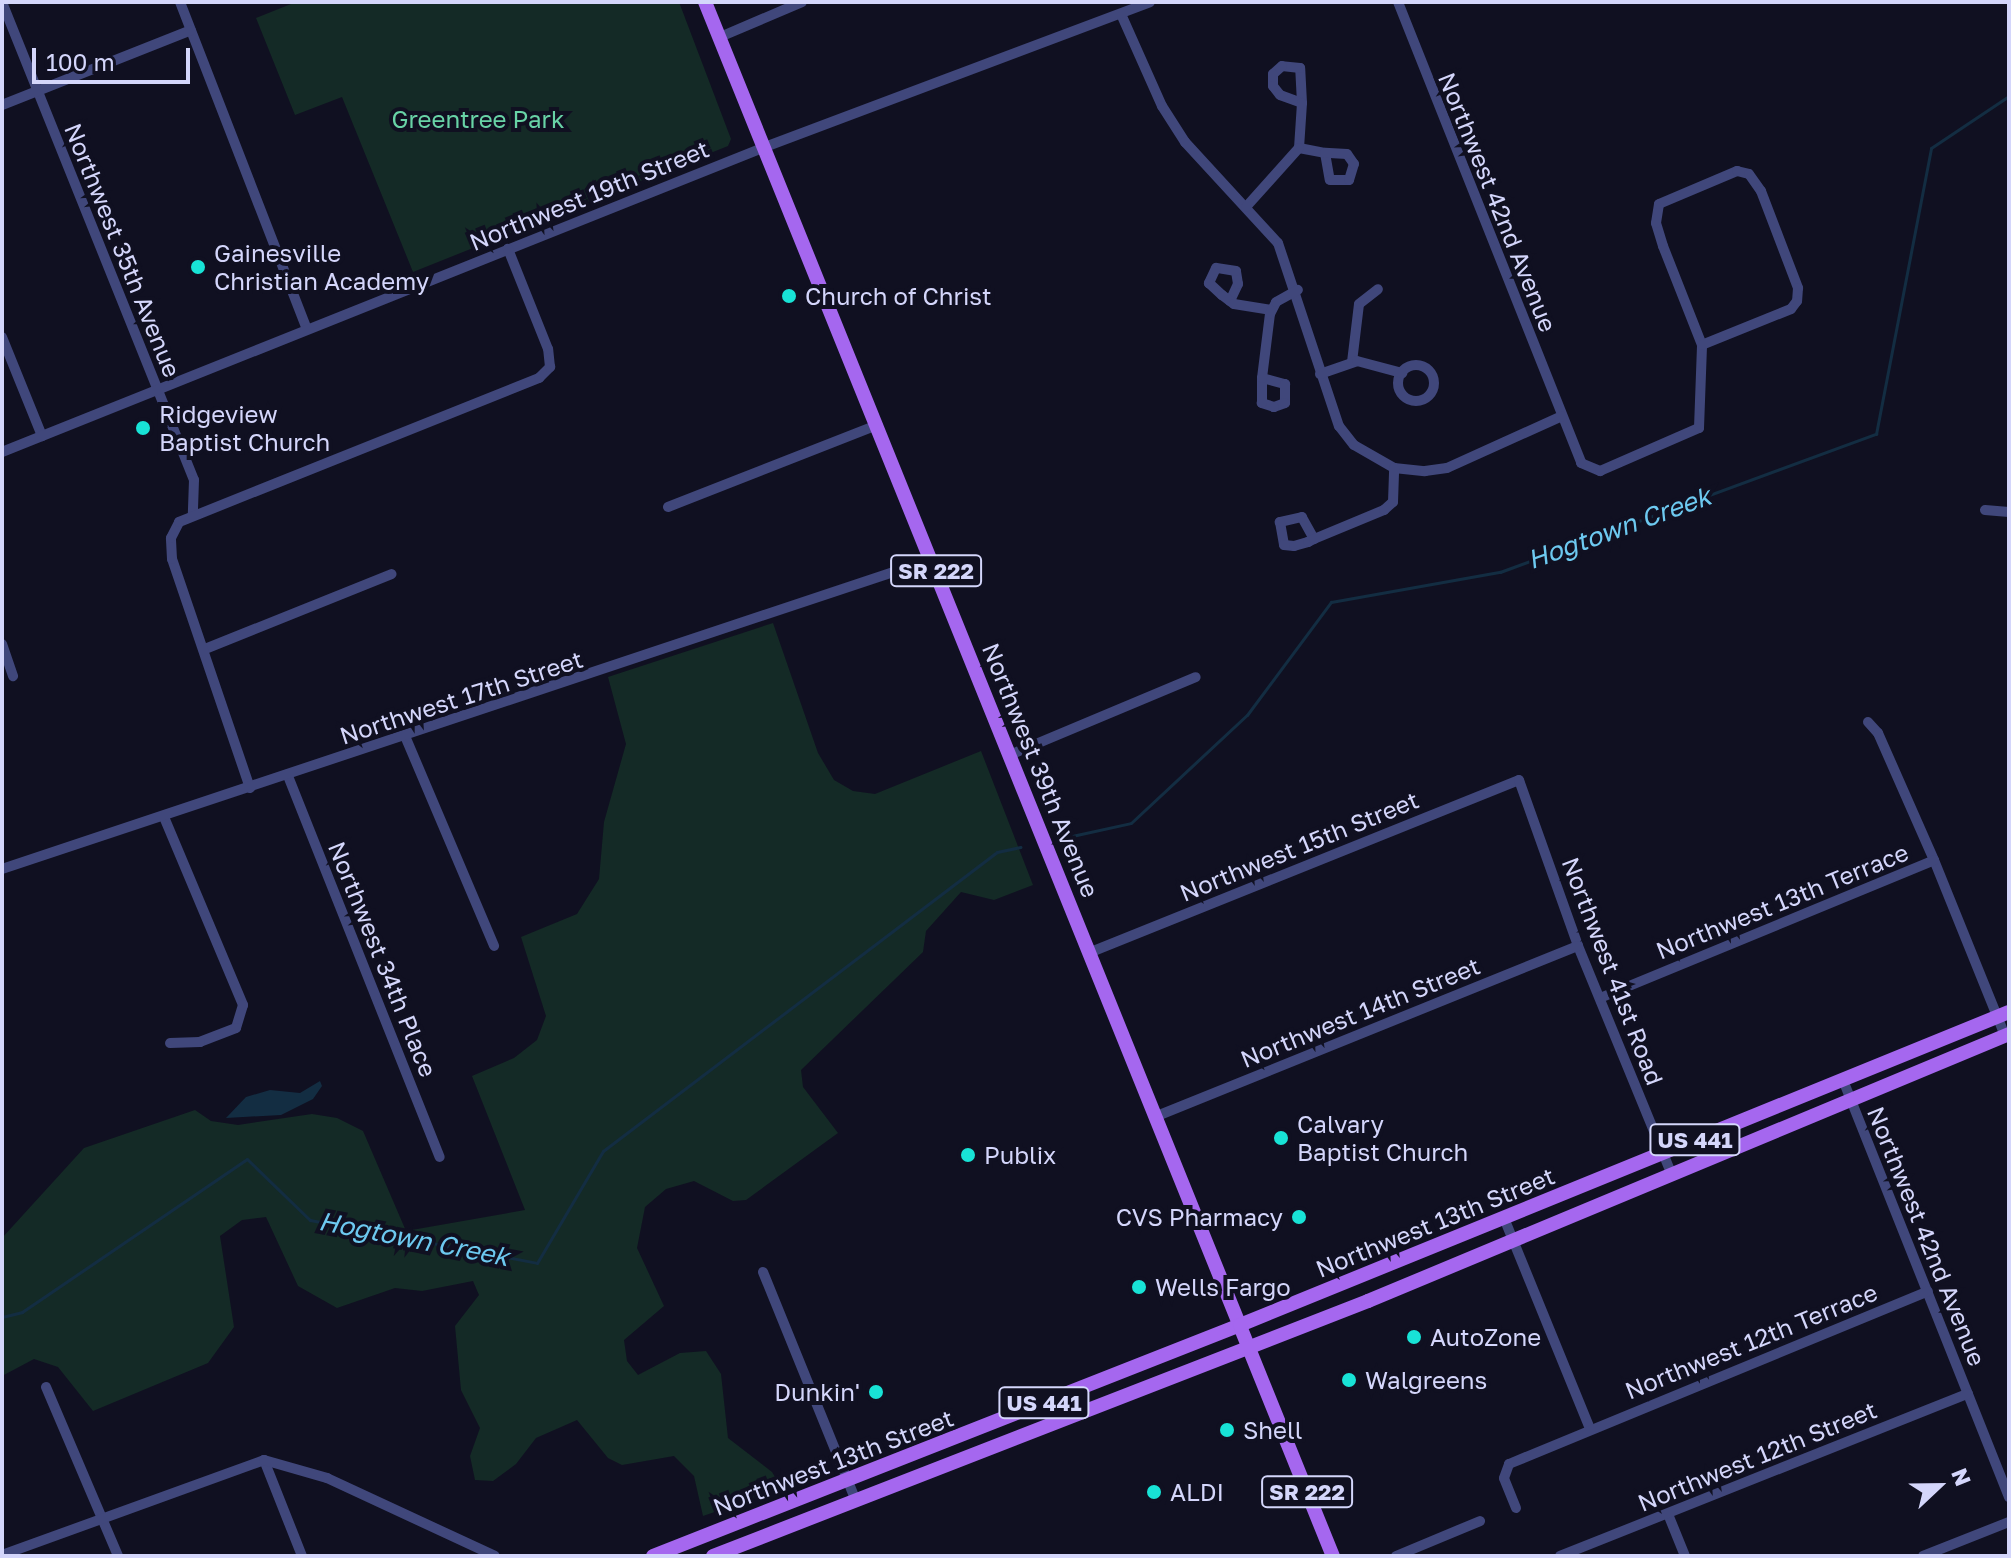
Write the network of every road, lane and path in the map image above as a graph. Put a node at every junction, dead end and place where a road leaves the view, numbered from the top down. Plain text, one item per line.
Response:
1 (2, 2) edge
2 (180, 2) edge
3 (705, 2) edge
4 (802, 2) edge
5 (1150, 2) edge
6 (1398, 2) edge
7 (1121, 14) junction
8 (191, 30) junction
9 (720, 37) junction
10 (37, 91) junction
11 (1302, 103) dead end
12 (2, 105) edge
13 (765, 147) junction
14 (1299, 148) junction
15 (1325, 153) dead end
16 (1246, 207) junction
17 (508, 249) junction
18 (1378, 289) dead end
19 (1298, 290) junction
20 (1230, 301) dead end
21 (1272, 310) junction
22 (307, 329) junction
23 (2, 337) edge
24 (1702, 345) junction
25 (1352, 362) junction
26 (1402, 373) dead end
27 (1320, 374) junction
28 (1262, 378) dead end
29 (157, 389) junction
30 (1562, 416) junction
31 (877, 425) junction
32 (42, 436) junction
33 (2, 452) edge
34 (1394, 468) junction
35 (668, 507) dead end
36 (1985, 510) dead end
37 (2009, 512) edge
38 (193, 514) junction
39 (1314, 539) dead end
40 (932, 559) junction
41 (392, 574) dead end
42 (3, 648) edge
43 (205, 649) junction
44 (13, 676) dead end
45 (1196, 677) dead end
46 (1868, 722) dead end
47 (405, 736) junction
48 (1012, 754) junction
49 (288, 776) junction
50 (1520, 784) joint
51 (250, 788) junction
52 (164, 817) junction
53 (1934, 860) junction
54 (2, 869) edge
55 (494, 946) dead end
56 (1578, 946) junction
57 (1091, 952) junction
58 (1600, 998) junction
59 (2003, 1014) edge
60 (2007, 1035) edge
61 (170, 1043) dead end
62 (1843, 1080) junction
63 (1850, 1099) junction
64 (1157, 1116) junction
65 (1663, 1153) junction
66 (440, 1157) dead end
67 (1671, 1173) junction
68 (1504, 1218) junction
69 (1512, 1237) junction
70 (763, 1272) dead end
71 (1928, 1291) junction
72 (1240, 1325) junction
73 (1248, 1347) junction
74 (46, 1387) dead end
75 (1968, 1394) junction
76 (1590, 1429) junction
77 (264, 1460) junction
78 (847, 1480) junction
79 (2009, 1497) edge
80 (855, 1499) junction
81 (1516, 1508) dead end
82 (1668, 1514) junction
83 (101, 1517) junction
84 (1480, 1521) dead end
85 (2009, 1522) edge
86 (715, 1531) junction
87 (2, 1555) edge
88 (721, 1555) edge
89 (118, 1556) edge
90 (302, 1556) edge
91 (495, 1556) edge
92 (653, 1556) edge
93 (1333, 1556) edge
94 (1396, 1556) edge
95 (1560, 1556) edge
96 (1685, 1556) edge
97 (1923, 1556) edge

1 - 10 street, Northwest 35th Avenue
2 - 8 street
3 - 9 main road, Northwest 39th Avenue / SR 222
4 - 9 street
5 - 7 street, Northwest 19th Street
6 - 30 street, Northwest 42nd Avenue
7 - 13 street, Northwest 19th Street
7 - 16 street
8 - 10 street
8 - 22 street
9 - 13 main road, Northwest 39th Avenue / SR 222
10 - 12 street
10 - 29 street, Northwest 35th Avenue
11 - 14 street
13 - 17 street, Northwest 19th Street
13 - 31 main road, Northwest 39th Avenue / SR 222
14 - 15 street
14 - 16 street
16 - 19 street
17 - 22 street, Northwest 19th Street
17 - 38 street
18 - 25 street
19 - 21 street
19 - 27 street
20 - 21 street
21 - 28 street
22 - 29 street, Northwest 19th Street
23 - 32 street
24 - 24 street
24 - 30 street, Northwest 42nd Avenue
25 - 26 street
25 - 27 street
27 - 34 street
29 - 32 street, Northwest 19th Street
29 - 38 street, Northwest 35th Avenue
30 - 34 street
31 - 35 street
31 - 40 main road, Northwest 39th Avenue / SR 222
32 - 33 street, Northwest 19th Street
34 - 39 street
36 - 37 street
38 - 43 street
40 - 47 street, Northwest 17th Street
40 - 48 main road, Northwest 39th Avenue / SR 222
41 - 43 street
42 - 44 street
43 - 51 street
45 - 48 street
46 - 53 street
47 - 49 street, Northwest 17th Street
47 - 55 street
48 - 57 main road, Northwest 39th Avenue / SR 222
49 - 51 street, Northwest 17th Street
49 - 66 street, Northwest 34th Place
50 - 56 street, Northwest 41st Road
50 - 57 street, Northwest 15th Street
51 - 52 street, Northwest 17th Street
52 - 54 street, Northwest 17th Street
52 - 61 street
53 - 58 street, Northwest 13th Terrace
53 - 59 street
56 - 58 street, Northwest 41st Road
56 - 64 street, Northwest 14th Street
57 - 64 main road, Northwest 39th Avenue / SR 222
58 - 65 street, Northwest 41st Road
59 - 60 street
59 - 62 main road, Northwest 13th Street / US 441
60 - 63 main road, Northwest 13th Street / US 441
62 - 63 street, Northwest 42nd Avenue
62 - 65 main road, Northwest 13th Street / US 441
63 - 67 main road, Northwest 13th Street / US 441
63 - 71 street, Northwest 42nd Avenue
64 - 72 main road, Northwest 39th Avenue / SR 222
65 - 67 street, Northwest 41st Road
65 - 68 main road, Northwest 13th Street / US 441
67 - 69 main road, Northwest 13th Street / US 441
68 - 69 street
68 - 72 main road, Northwest 13th Street / US 441
69 - 73 main road, Northwest 13th Street / US 441
69 - 76 street
70 - 78 street
71 - 75 street, Northwest 42nd Avenue
71 - 76 street, Northwest 12th Terrace
72 - 73 main road, Northwest 39th Avenue / SR 222
72 - 78 main road, Northwest 13th Street / US 441
73 - 80 main road, Northwest 13th Street / US 441
73 - 93 main road, Northwest 39th Avenue / SR 222
74 - 83 street
75 - 79 street, Northwest 42nd Avenue
75 - 82 street, Northwest 12th Street
76 - 81 street, Northwest 12th Terrace
77 - 83 street
77 - 90 street
77 - 91 street
78 - 80 street
78 - 86 main road, Northwest 13th Street / US 441
80 - 88 main road, Northwest 13th Street / US 441
82 - 95 street, Northwest 12th Street
82 - 96 street
83 - 87 street
83 - 89 street
84 - 94 street
85 - 97 street
86 - 88 street
86 - 92 main road, Northwest 13th Street / US 441

